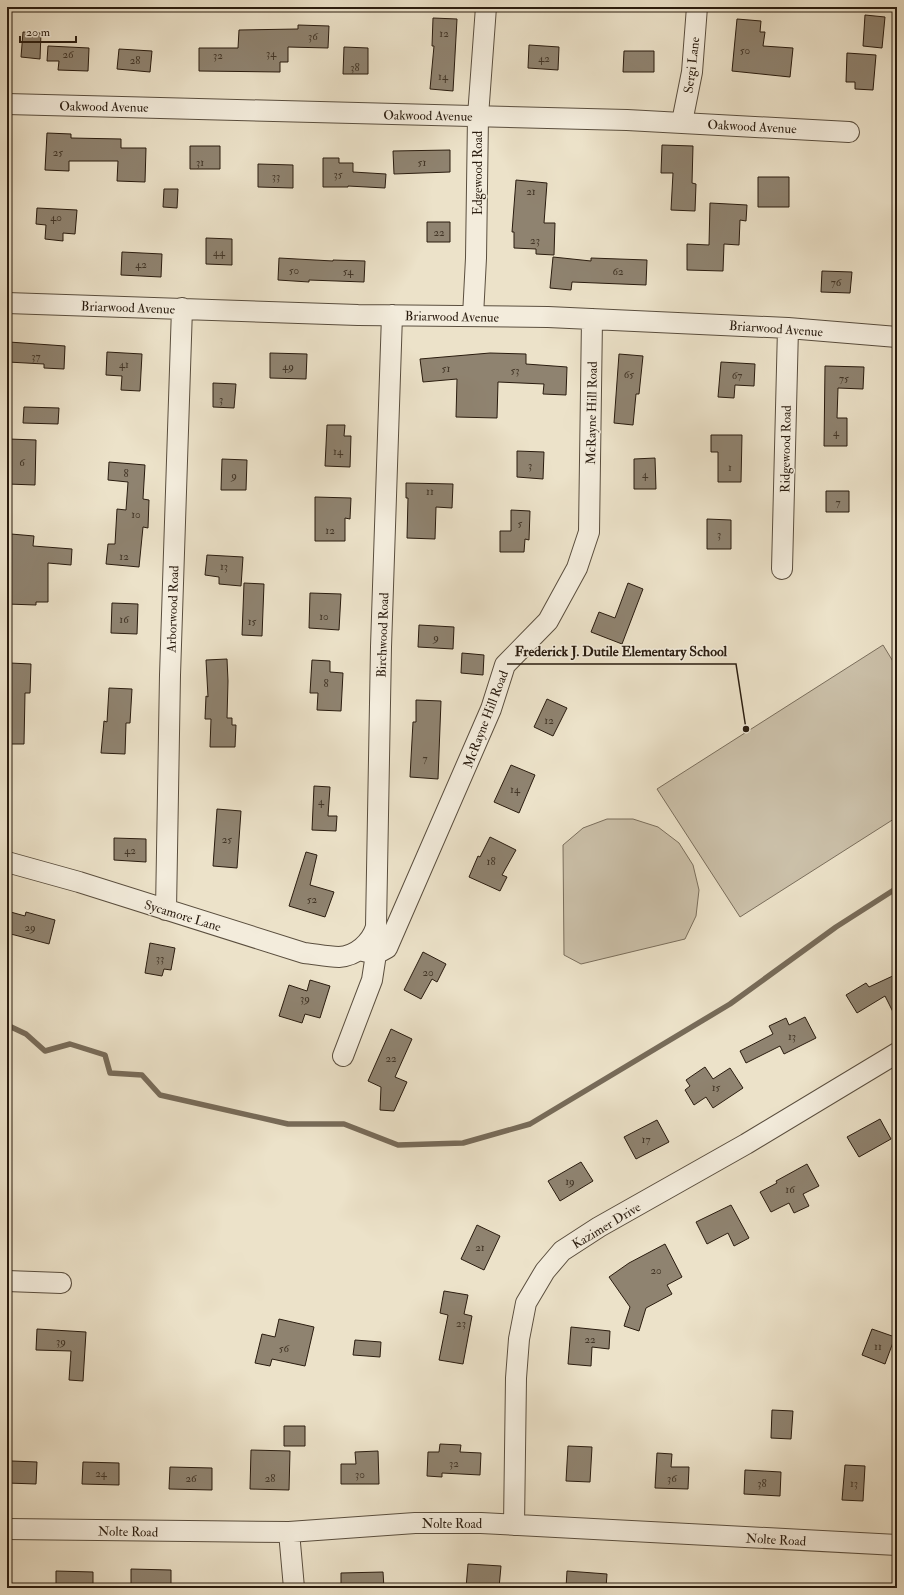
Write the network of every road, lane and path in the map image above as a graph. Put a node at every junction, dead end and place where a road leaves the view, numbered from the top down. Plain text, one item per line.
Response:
1 (486, 7) edge
2 (697, 7) edge
3 (7, 104) edge
4 (478, 116) junction
5 (682, 122) junction
6 (849, 132) dead end
7 (7, 303) edge
8 (182, 308) junction
9 (392, 315) junction
10 (473, 316) junction
11 (592, 319) junction
12 (788, 328) junction
13 (897, 337) edge
14 (782, 569) dead end
15 (7, 862) edge
16 (166, 910) junction
17 (368, 952) junction
18 (897, 1053) edge
19 (343, 1056) dead end
20 (7, 1281) edge
21 (61, 1282) dead end
22 (514, 1525) junction
23 (7, 1529) edge
24 (289, 1532) junction
25 (897, 1545) edge
26 (294, 1588) edge

1 - 4 street, Edgewood Road
2 - 5 street, Sergi Lane
3 - 4 street, Oakwood Avenue
4 - 5 street, Oakwood Avenue
4 - 10 street, Edgewood Road
5 - 6 street, Oakwood Avenue
7 - 8 street, Briarwood Avenue
8 - 9 street, Briarwood Avenue
8 - 16 street, Arborwood Road
9 - 10 street, Briarwood Avenue
9 - 17 street, Birchwood Road
10 - 11 street, Briarwood Avenue
11 - 12 street, Briarwood Avenue
11 - 17 street, McRayne Hill Road
12 - 13 street, Briarwood Avenue
12 - 14 street, Ridgewood Road
15 - 16 street, Sycamore Lane
16 - 17 street, Sycamore Lane
17 - 19 street
18 - 22 street, Kazimer Drive
20 - 21 street
22 - 24 street, Nolte Road
22 - 25 street, Nolte Road
23 - 24 street, Nolte Road
24 - 26 street

